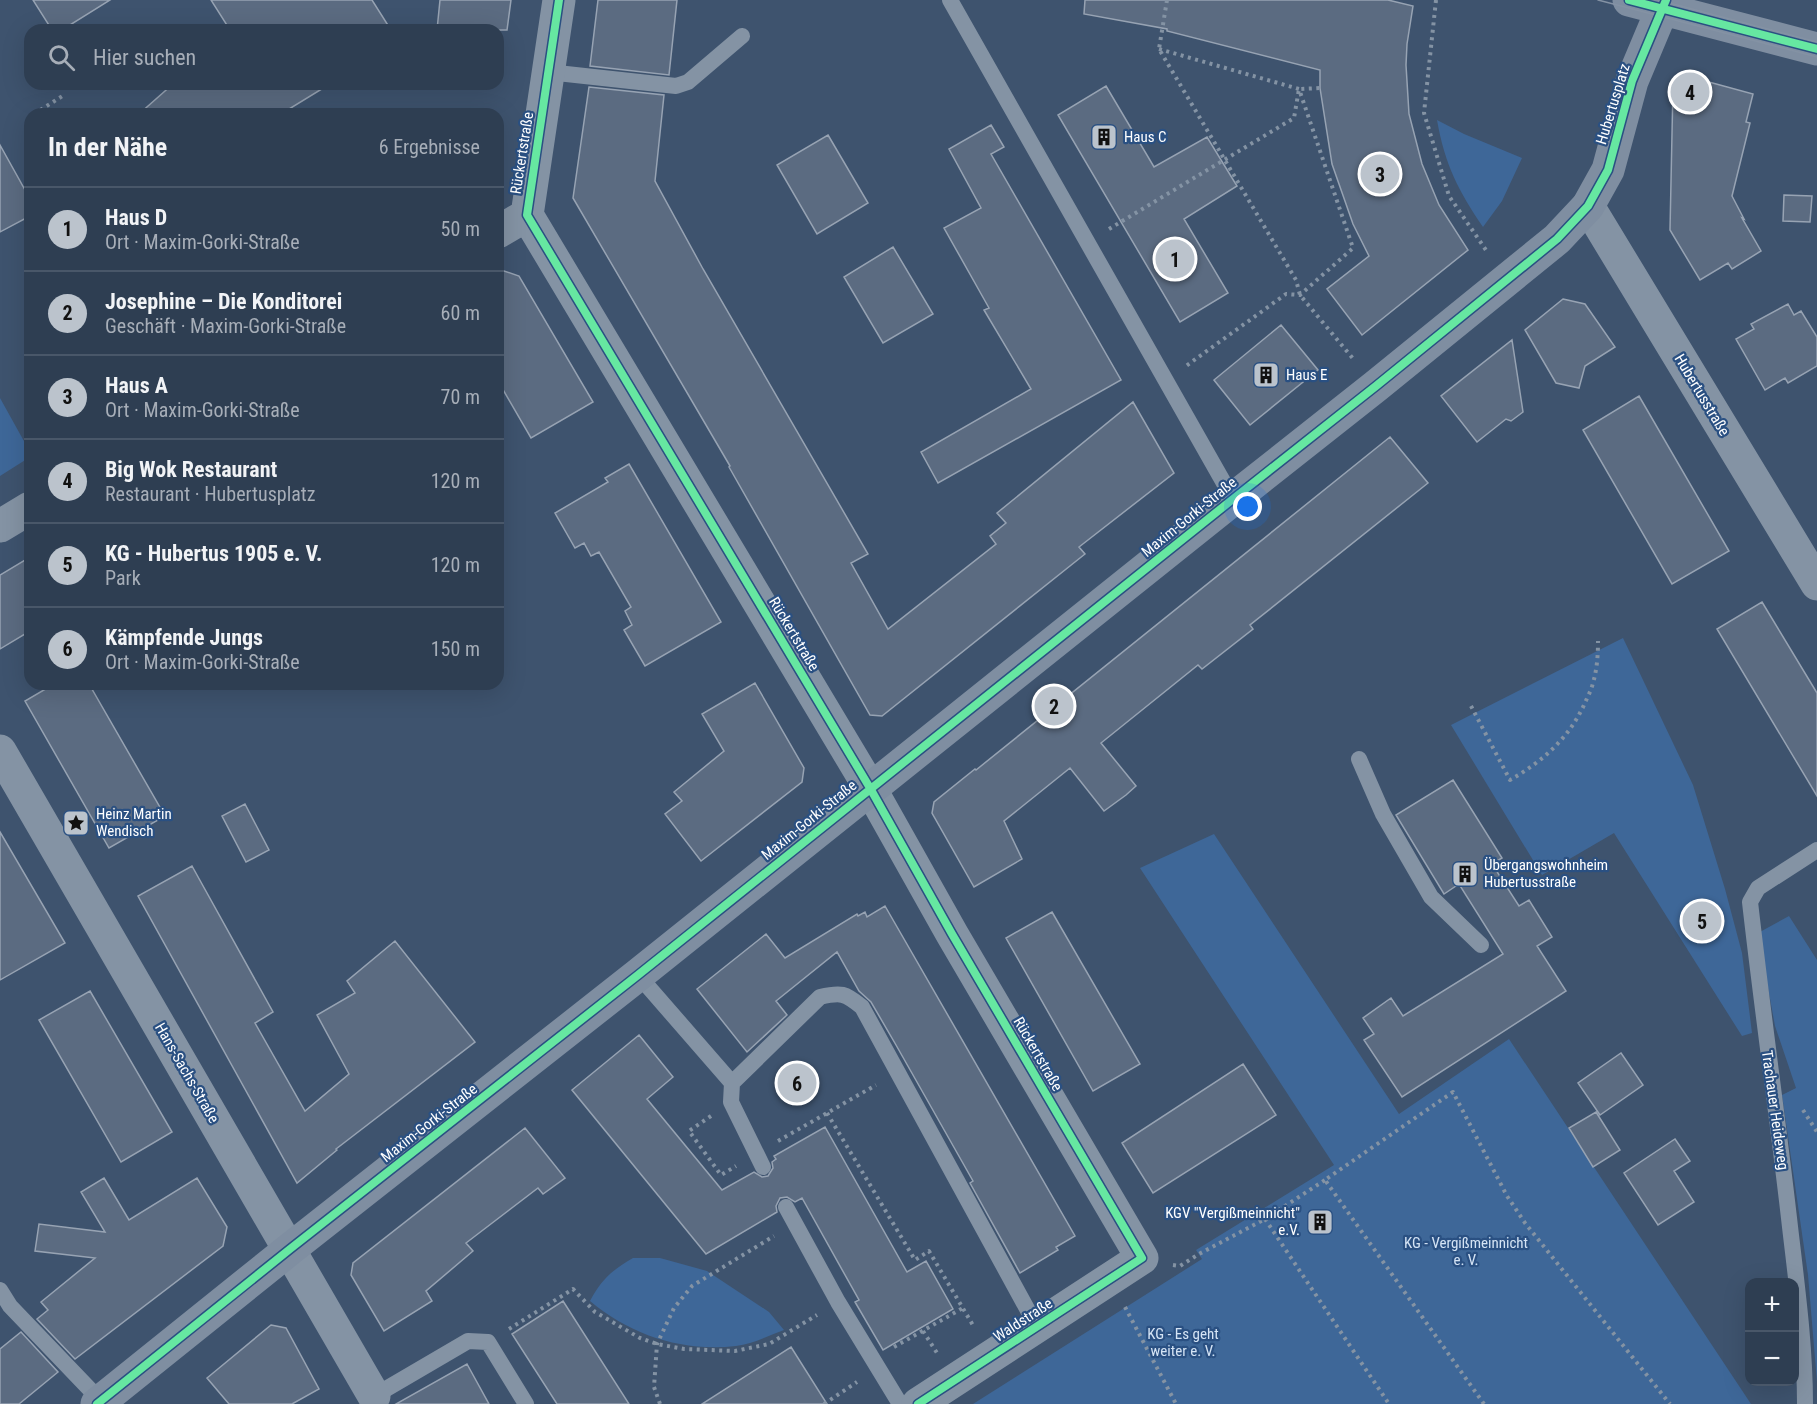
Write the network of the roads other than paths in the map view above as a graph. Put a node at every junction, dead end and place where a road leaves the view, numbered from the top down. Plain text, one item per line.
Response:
1 (559, 0) edge
2 (950, 0) edge
3 (1629, 0) edge
4 (1664, 4) edge
5 (742, 36) dead end
6 (1817, 49) edge
7 (548, 72) junction
8 (1588, 206) junction
9 (526, 214) junction
10 (504, 228) edge
11 (1233, 499) junction
12 (24, 512) edge
13 (0, 526) edge
14 (1817, 584) edge
15 (0, 751) edge
16 (1359, 759) dead end
17 (870, 788) junction
18 (1817, 850) edge
19 (1481, 945) dead end
20 (638, 975) junction
21 (732, 1083) junction
22 (763, 1167) dead end
23 (786, 1207) dead end
24 (290, 1249) junction
25 (1142, 1258) joint
26 (0, 1290) edge
27 (1037, 1327) junction
28 (374, 1396) joint
29 (99, 1403) edge
30 (526, 1404) edge
31 (900, 1404) edge
32 (918, 1404) edge
33 (1805, 1404) edge

1 - 7 street, Rückertstraße
2 - 11 lane
3 - 4 street
4 - 6 street
4 - 8 street, Hubertusplatz
5 - 7 lane
7 - 9 street, Rückertstraße
8 - 11 street, Maxim-Gorki-Straße
8 - 14 street, Hubertusstraße
9 - 10 street
9 - 17 street, Rückertstraße
11 - 17 street, Maxim-Gorki-Straße
12 - 13 street
15 - 24 street, Hans-Sachs-Straße
16 - 19 lane
17 - 20 street, Maxim-Gorki-Straße
17 - 25 street, Rückertstraße
18 - 33 lane, Trachauer Heideweg
20 - 21 lane
20 - 24 street, Maxim-Gorki-Straße
21 - 22 lane
21 - 27 lane
23 - 31 lane
24 - 28 street, Hans-Sachs-Straße
24 - 29 street, Maxim-Gorki-Straße
25 - 27 street, Waldstraße
26 - 29 lane
27 - 32 street, Waldstraße
28 - 30 lane

